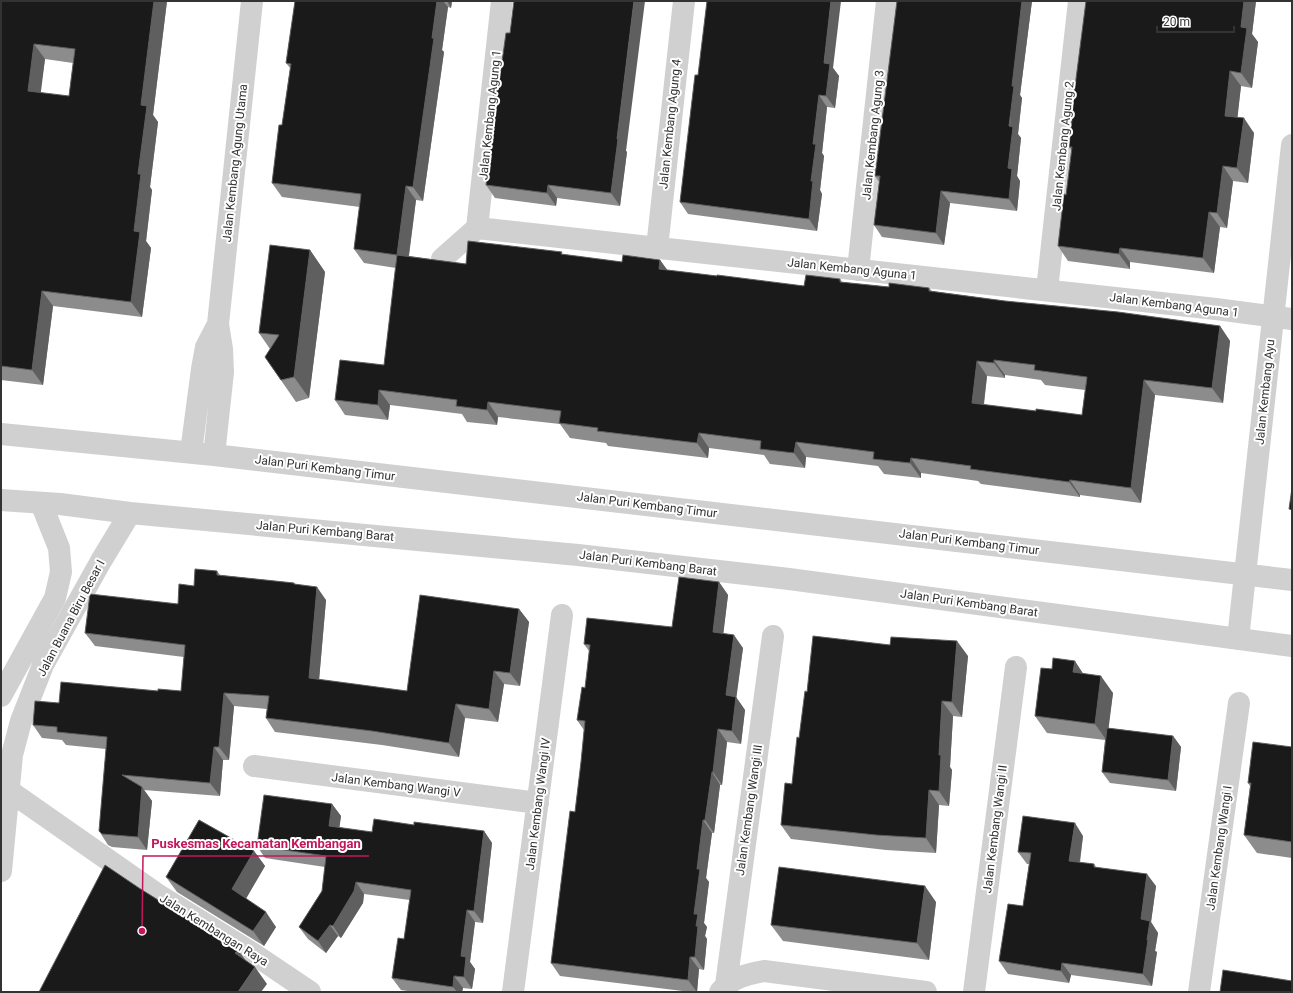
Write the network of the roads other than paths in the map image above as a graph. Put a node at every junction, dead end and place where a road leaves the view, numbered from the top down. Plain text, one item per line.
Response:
1 (252, 1) edge
2 (502, 1) edge
3 (684, 1) edge
4 (887, 1) edge
5 (1079, 1) edge
6 (1292, 145) edge
7 (477, 228) junction
8 (657, 248) junction
9 (442, 259) edge
10 (858, 270) junction
11 (1047, 290) junction
12 (1283, 318) edge
13 (218, 324) junction
14 (1, 434) edge
15 (191, 452) junction
16 (214, 455) junction
17 (1, 500) edge
18 (41, 503) junction
19 (130, 513) junction
20 (1245, 574) junction
21 (1292, 580) edge
22 (562, 615) dead end
23 (773, 636) dead end
24 (1238, 639) junction
25 (1292, 646) edge
26 (1016, 666) dead end
27 (1, 696) edge
28 (1239, 703) dead end
29 (254, 766) dead end
30 (5, 788) edge
31 (538, 803) junction
32 (1, 870) edge
33 (723, 988) edge
34 (310, 992) edge
35 (513, 992) edge
36 (926, 992) edge
37 (974, 992) edge
38 (1199, 992) edge

1 - 13 street, Jalan Kembang Agung Utama
2 - 7 street, Jalan Kembang Agung 1
3 - 8 street, Jalan Kembang Agung 4
4 - 10 street, Jalan Kembang Agung 3
5 - 11 street, Jalan Kembang Agung 2
6 - 12 street, Jalan Kembang Ayu
7 - 8 street, Jalan Kembang Aguna 1
7 - 9 street
8 - 10 street, Jalan Kembang Aguna 1
10 - 11 street, Jalan Kembang Aguna 1
11 - 12 street, Jalan Kembang Aguna 1
12 - 20 street, Jalan Kembang Ayu
13 - 15 street, Jalan Kembang Agung Utama
13 - 16 street, Jalan Kembang Agung Utama
14 - 15 street, Jalan Puri Kembang Timur
15 - 16 street, Jalan Puri Kembang Timur
16 - 20 street, Jalan Puri Kembang Timur
17 - 18 street, Jalan Puri Kembang Barat
18 - 19 street, Jalan Puri Kembang Barat
18 - 27 street, Jalan Buana Biru Besar I
19 - 24 street, Jalan Puri Kembang Barat
19 - 30 street, Jalan Buana Biru Besar I
20 - 21 street, Jalan Puri Kembang Timur
20 - 24 street, Jalan Kembang Ayu
22 - 31 street, Jalan Kembang Wangi IV
23 - 33 street, Jalan Kembang Wangi III
24 - 25 street, Jalan Puri Kembang Barat
26 - 37 street, Jalan Kembang Wangi II
28 - 38 street, Jalan Kembang Wangi I
29 - 31 street, Jalan Kembang Wangi V
30 - 32 street, Jalan Buana Biru Besar I
30 - 34 street, Jalan Kembangan Raya
31 - 35 street, Jalan Kembang Wangi IV
33 - 36 street

